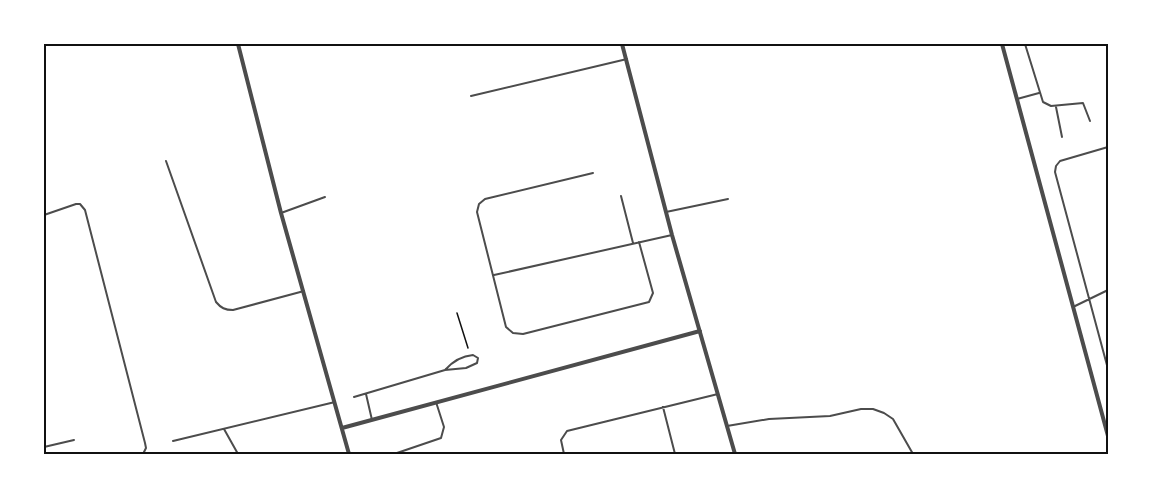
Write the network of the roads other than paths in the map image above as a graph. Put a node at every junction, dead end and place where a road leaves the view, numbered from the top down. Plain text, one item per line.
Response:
1 (238, 44) edge
2 (622, 44) edge
3 (1002, 44) edge
4 (1025, 44) edge
5 (627, 59) junction
6 (1039, 93) junction
7 (471, 96) dead end
8 (1017, 99) junction
9 (1056, 106) junction
10 (1090, 121) dead end
11 (1062, 137) dead end
12 (1108, 147) edge
13 (166, 161) dead end
14 (593, 173) dead end
15 (621, 196) dead end
16 (325, 197) dead end
17 (728, 199) dead end
18 (666, 212) junction
19 (281, 213) junction
20 (44, 215) edge
21 (672, 235) junction
22 (639, 242) junction
23 (633, 243) junction
24 (492, 275) junction
25 (1108, 290) edge
26 (304, 291) junction
27 (1090, 299) junction
28 (1073, 307) junction
29 (700, 331) junction
30 (1108, 369) edge
31 (445, 370) junction
32 (366, 394) junction
33 (718, 394) junction
34 (354, 397) dead end
35 (335, 402) junction
36 (436, 402) junction
37 (663, 407) junction
38 (372, 420) junction
39 (727, 426) junction
40 (342, 428) junction
41 (224, 429) junction
42 (1108, 436) edge
43 (74, 440) dead end
44 (173, 441) dead end
45 (44, 447) edge
46 (143, 454) edge
47 (238, 454) edge
48 (349, 454) edge
49 (394, 454) edge
50 (564, 454) edge
51 (675, 454) edge
52 (735, 454) edge
53 (913, 454) edge

1 - 19 street
2 - 5 street
3 - 8 street
4 - 6 lane
5 - 7 lane
5 - 18 street
6 - 8 lane
6 - 9 lane
8 - 28 street
9 - 10 lane
9 - 11 lane
12 - 27 lane
13 - 26 lane
14 - 24 lane
15 - 23 lane
16 - 19 lane
17 - 18 lane
18 - 21 street
19 - 26 street
20 - 46 lane
21 - 22 lane
21 - 29 street
22 - 23 lane
22 - 24 lane
23 - 24 lane
25 - 27 lane
26 - 35 street
27 - 28 lane
27 - 30 lane
28 - 42 street
29 - 33 street
29 - 36 street
31 - 31 lane
31 - 32 lane
32 - 34 lane
32 - 38 lane
33 - 37 lane
33 - 39 street
35 - 40 street
35 - 41 lane
36 - 38 street
36 - 49 lane
37 - 50 lane
37 - 51 lane
38 - 40 street
39 - 52 street
39 - 53 lane
40 - 48 street
41 - 44 lane
41 - 47 lane
43 - 45 lane

